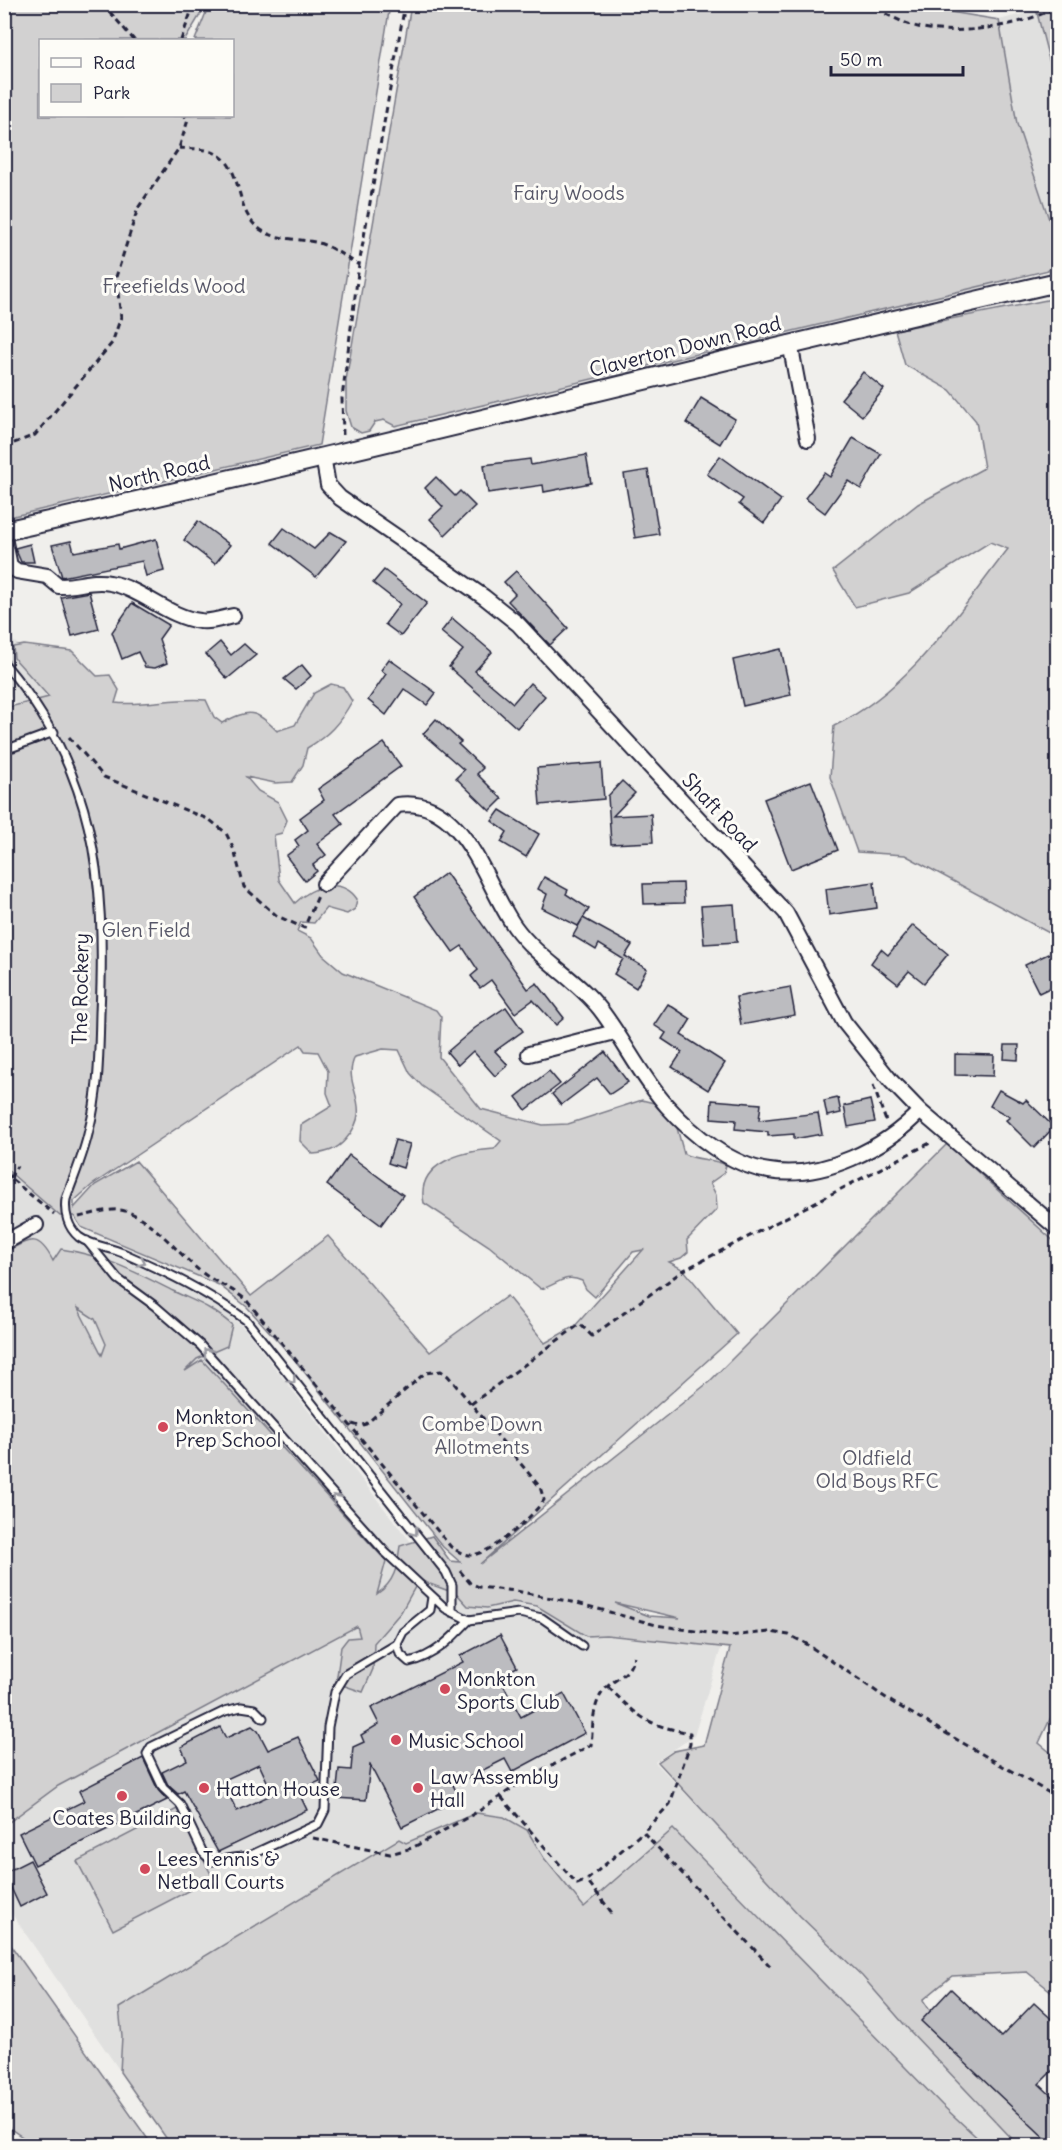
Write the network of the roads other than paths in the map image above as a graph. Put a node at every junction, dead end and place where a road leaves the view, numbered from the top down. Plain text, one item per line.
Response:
1 (1058, 282) edge
2 (790, 343) junction
3 (808, 439) dead end
4 (323, 456) junction
5 (4, 531) edge
6 (4, 538) edge
7 (233, 616) dead end
8 (4, 663) edge
9 (54, 732) junction
10 (13, 747) dead end
11 (324, 884) road end
12 (615, 1032) junction
13 (529, 1054) dead end
14 (920, 1111) junction
15 (36, 1225) dead end
16 (1058, 1229) edge
17 (87, 1242) junction
18 (4, 1243) edge
19 (432, 1597) junction
20 (452, 1612) junction
21 (469, 1620) junction
22 (397, 1644) junction
23 (582, 1646) dead end
24 (263, 1718) dead end

1 - 2 street, Claverton Down Road
2 - 3 street
2 - 4 street, Claverton Down Road
4 - 5 street, North Road
4 - 14 street, Shaft Road
6 - 7 street
8 - 9 lane, The Rockery
9 - 10 lane
9 - 17 lane, The Rockery
11 - 12 street
12 - 13 street
12 - 14 street
14 - 16 street, Shaft Road
15 - 18 street
19 -> 17 lane
17 -> 20 lane
19 - 20 lane
19 - 22 lane
20 - 21 lane
21 - 22 lane
21 - 23 lane
22 - 24 lane

